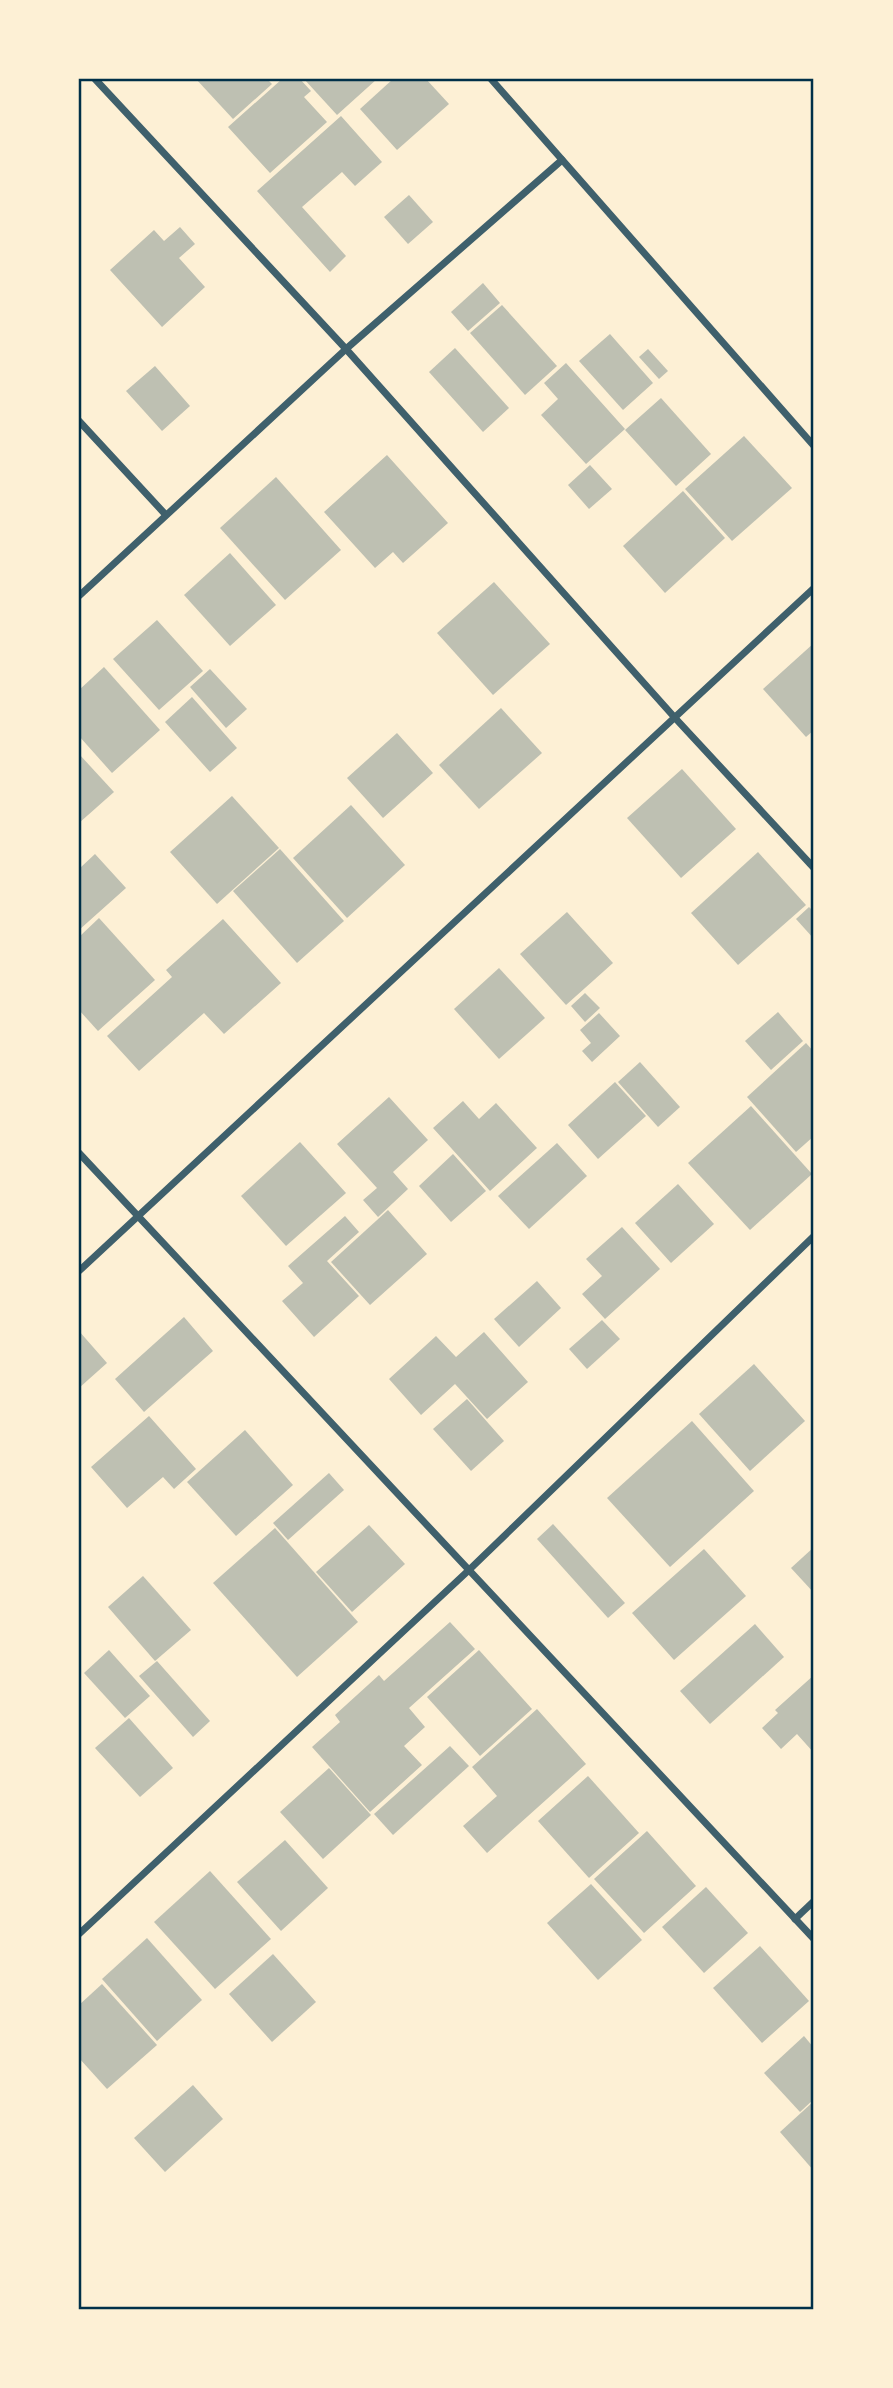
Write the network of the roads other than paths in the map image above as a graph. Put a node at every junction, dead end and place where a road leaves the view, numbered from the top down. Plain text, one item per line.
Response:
1 (95, 79) edge
2 (491, 79) edge
3 (562, 160) junction
4 (346, 349) junction
5 (79, 421) edge
6 (814, 446) edge
7 (165, 514) junction
8 (814, 588) edge
9 (79, 596) edge
10 (676, 719) junction
11 (814, 868) edge
12 (79, 1153) edge
13 (138, 1216) junction
14 (814, 1236) edge
15 (79, 1271) edge
16 (468, 1570) junction
17 (814, 1901) edge
18 (795, 1919) junction
19 (79, 1934) edge
20 (814, 1939) edge

1 - 4 street
2 - 3 street
3 - 4 street
3 - 6 street
4 - 7 street
4 - 10 street
5 - 7 street
7 - 9 street
8 - 10 street
10 - 11 street
10 - 13 street
12 - 13 street
13 - 15 street
13 - 16 street
14 - 16 street
16 - 18 street
16 - 19 street
17 - 18 street
18 - 20 street

